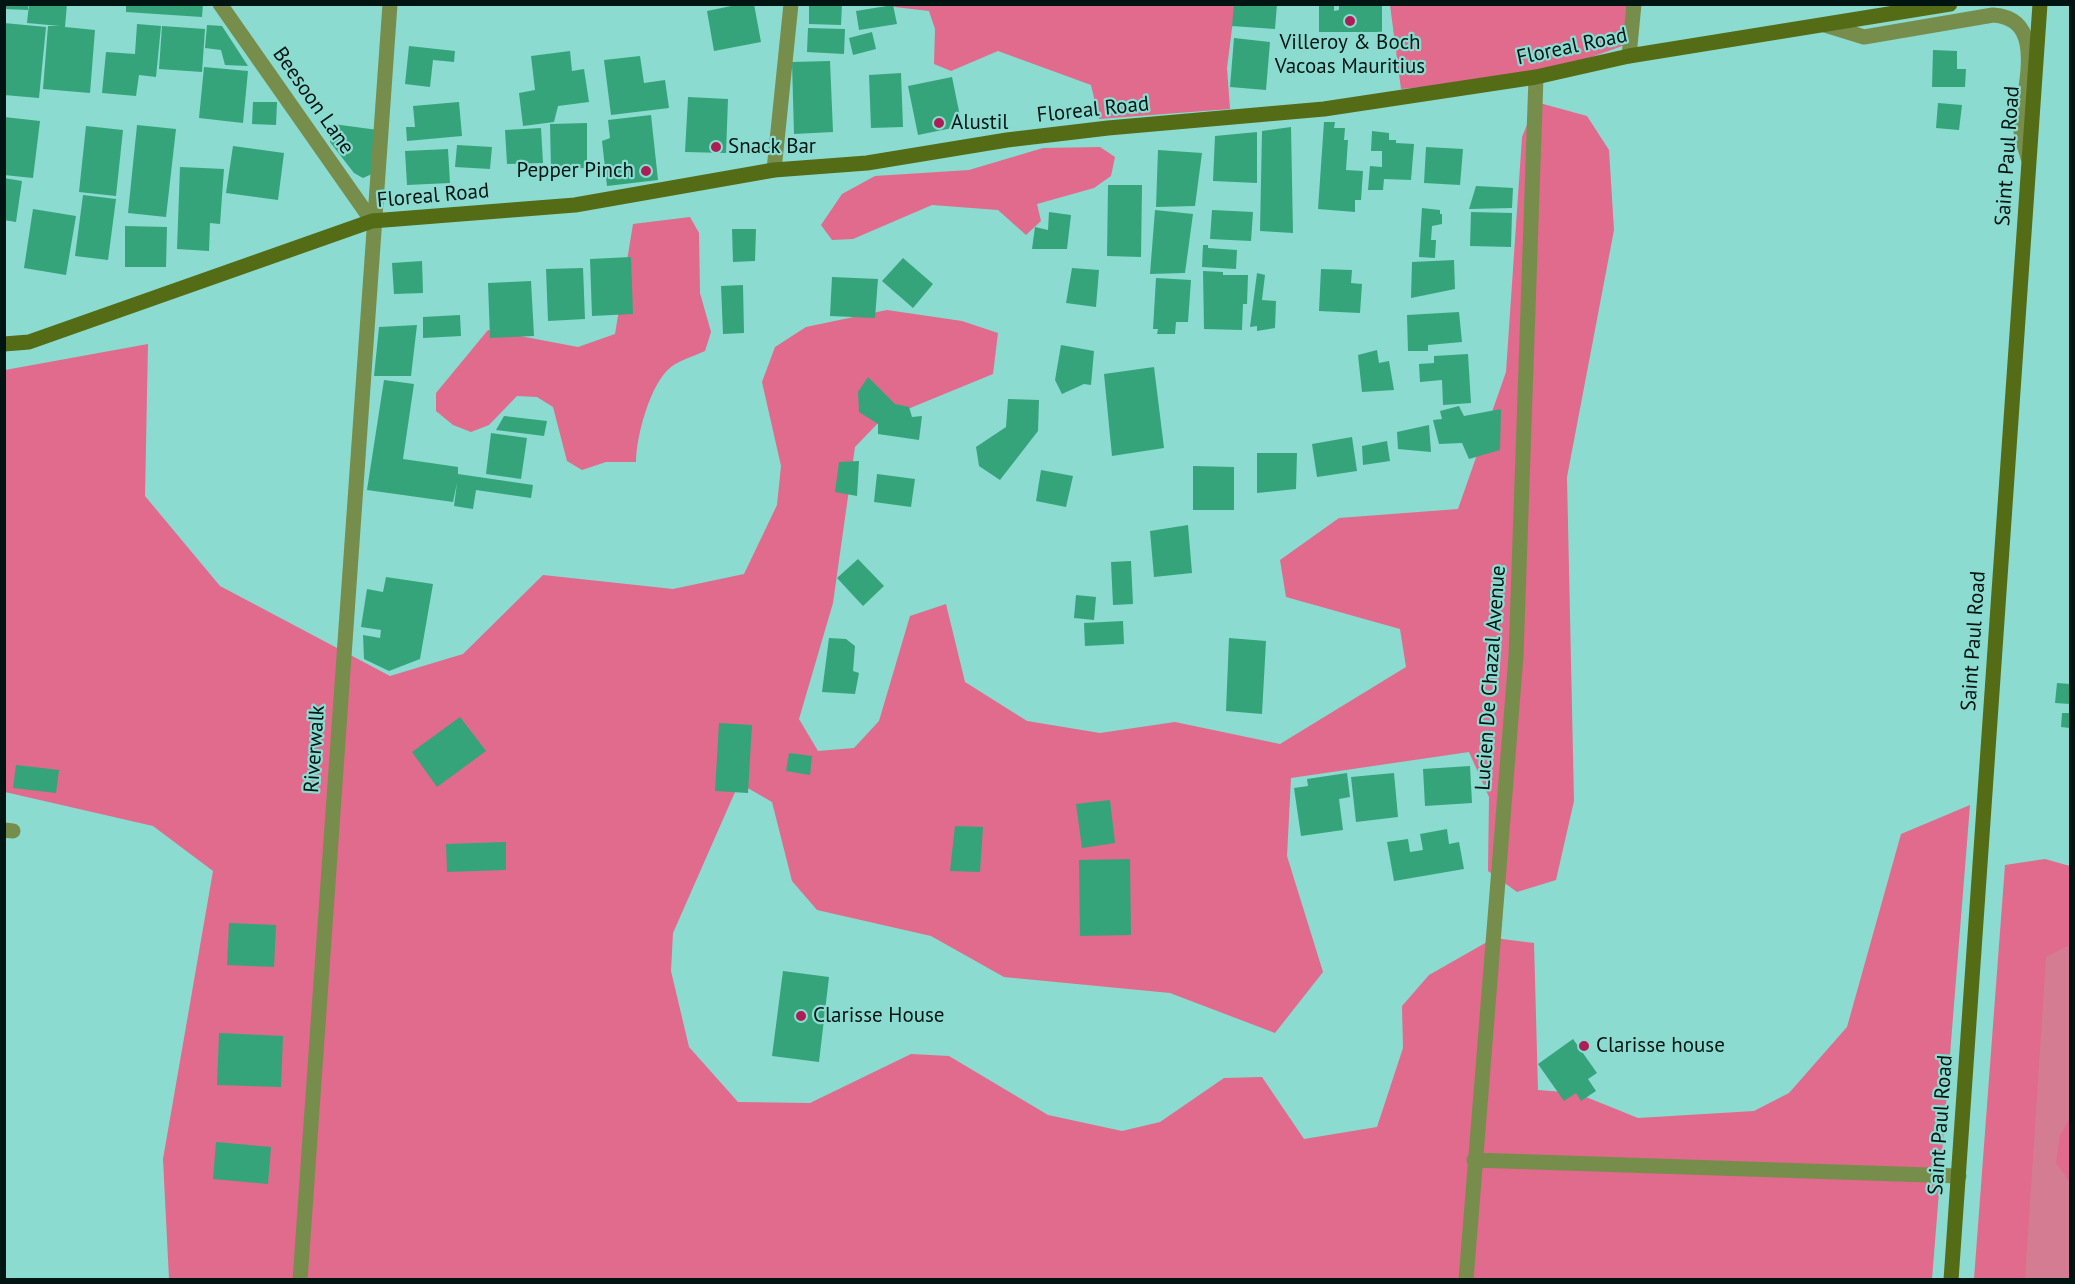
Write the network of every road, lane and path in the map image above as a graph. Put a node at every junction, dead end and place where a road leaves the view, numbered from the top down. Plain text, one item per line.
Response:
1 (220, 4) edge
2 (390, 4) edge
3 (791, 4) edge
4 (1634, 4) edge
5 (1950, 4) edge
6 (2040, 4) edge
7 (1825, 25) junction
8 (1629, 56) junction
9 (1536, 77) junction
10 (2029, 161) junction
11 (774, 170) junction
12 (372, 221) junction
13 (4, 344) edge
14 (1474, 1160) junction
15 (1959, 1176) junction
16 (300, 1280) edge
17 (1466, 1280) edge
18 (1951, 1280) edge

1 - 12 street, Beesoon Lane
2 - 12 street, Riverwalk
3 - 11 street
4 - 8 street
5 - 7 main road, Floreal Road
6 - 10 main road, Saint Paul Road
7 - 8 main road, Floreal Road
7 - 10 street
8 - 9 main road, Floreal Road
9 - 11 main road, Floreal Road
9 - 14 street, Lucien De Chazal Avenue
10 - 15 main road, Saint Paul Road
11 - 12 main road, Floreal Road
12 - 13 main road, Floreal Road
12 - 16 street, Riverwalk
14 - 15 street
14 - 17 street, Lucien De Chazal Avenue
15 - 18 main road, Saint Paul Road

